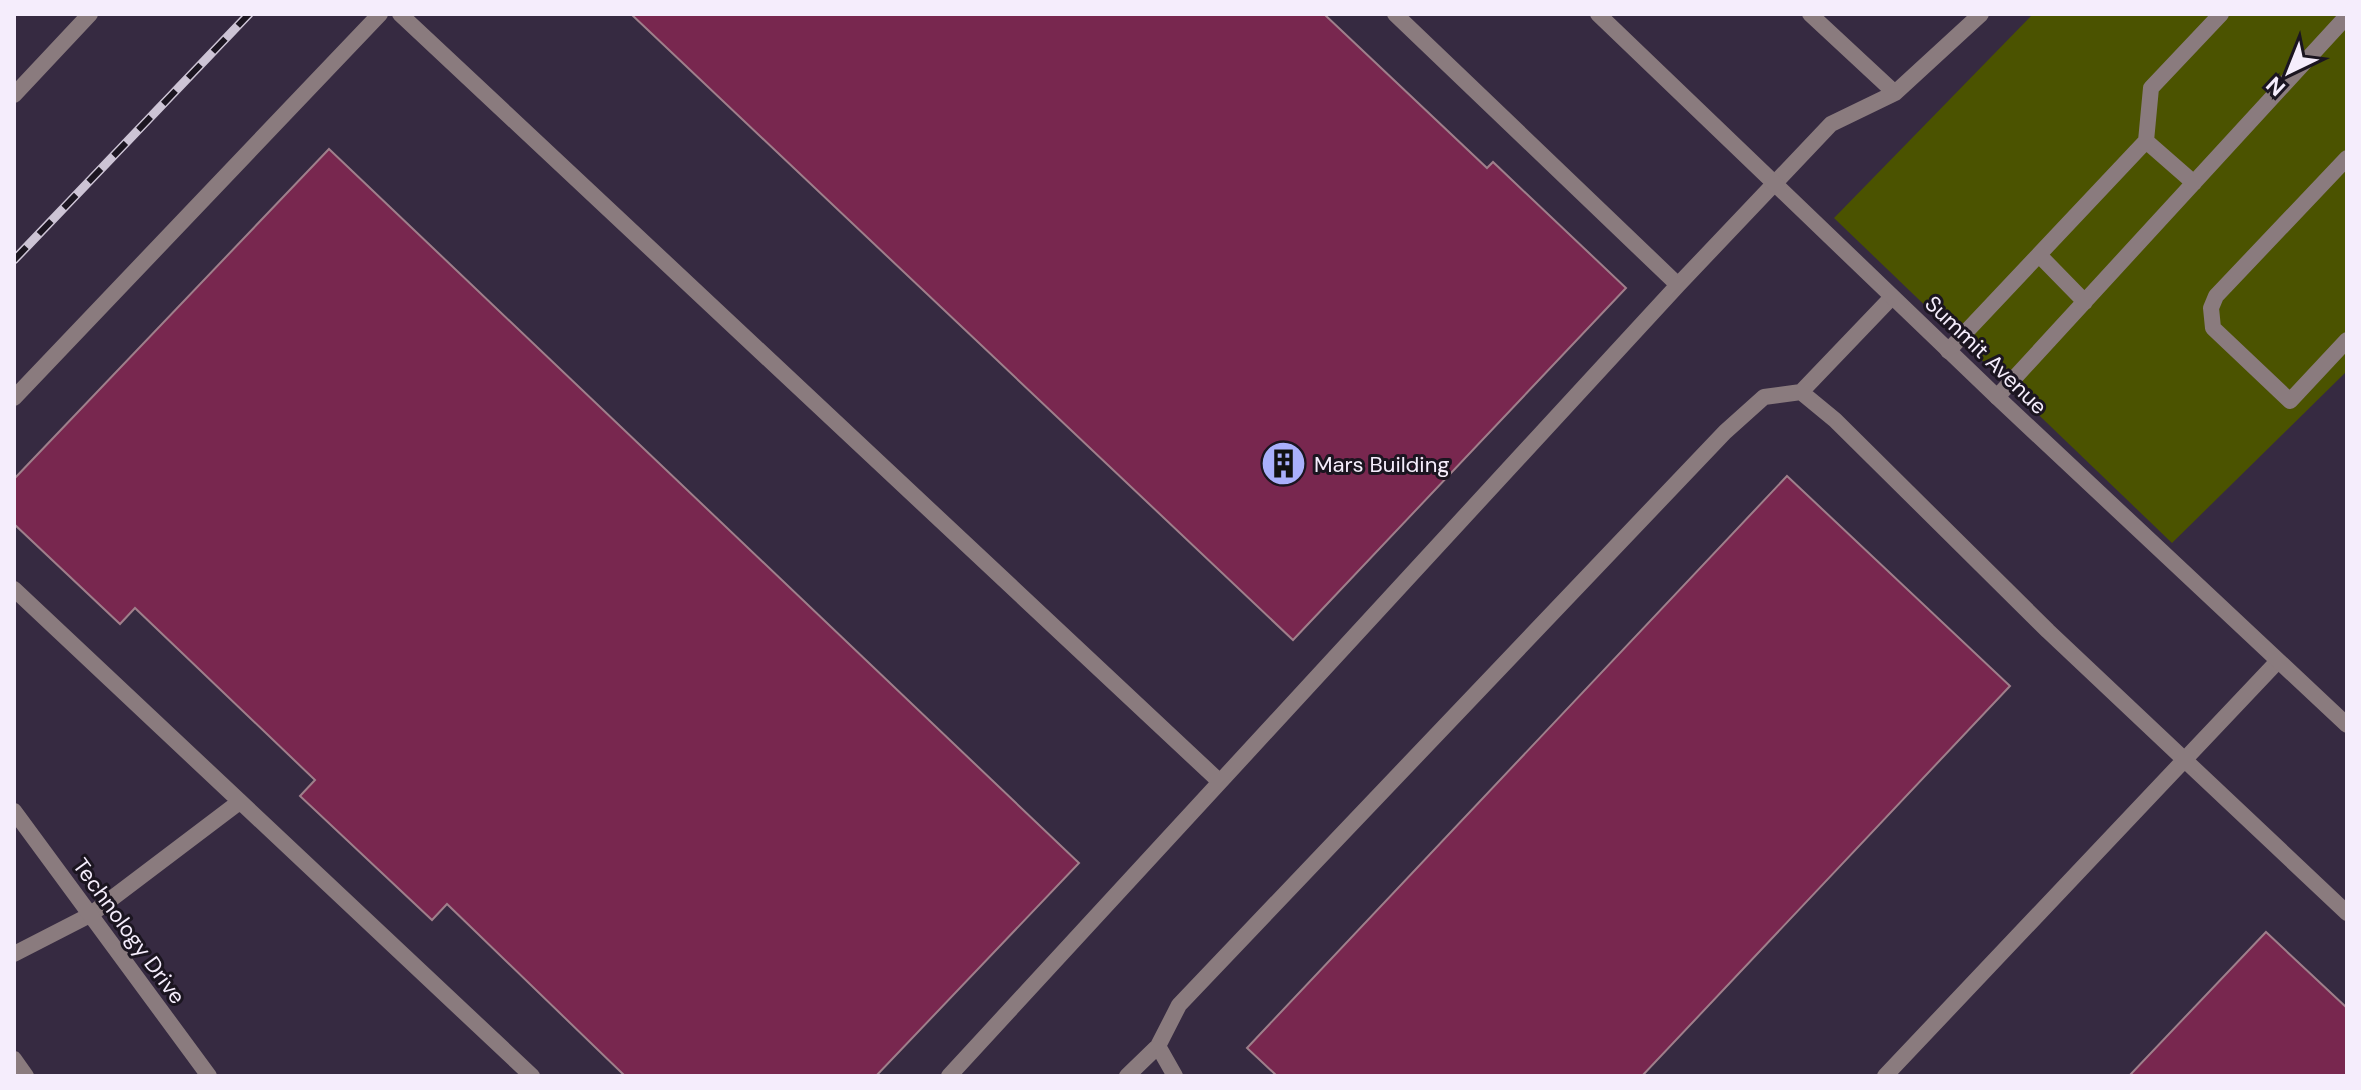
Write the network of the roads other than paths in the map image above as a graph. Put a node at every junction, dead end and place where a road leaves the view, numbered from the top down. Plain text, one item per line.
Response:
1 (90, 14) edge
2 (380, 14) edge
3 (400, 14) edge
4 (1395, 14) edge
5 (1598, 14) edge
6 (1810, 14) edge
7 (2221, 14) edge
8 (1977, 15) edge
9 (2347, 16) edge
10 (1895, 93) junction
11 (14, 95) edge
12 (2146, 141) junction
13 (2347, 158) edge
14 (1775, 182) junction
15 (2194, 183) junction
16 (2039, 255) junction
17 (1678, 285) junction
18 (1892, 297) junction
19 (2085, 302) junction
20 (2347, 340) edge
21 (1948, 351) junction
22 (1801, 392) junction
23 (1997, 397) junction
24 (14, 398) edge
25 (14, 589) edge
26 (2278, 661) junction
27 (2347, 725) edge
28 (2185, 760) junction
29 (1220, 782) junction
30 (238, 803) junction
31 (14, 811) edge
32 (2347, 913) edge
33 (90, 915) junction
34 (14, 954) edge
35 (1158, 1046) junction
36 (14, 1059) edge
37 (26, 1076) edge
38 (209, 1076) edge
39 (532, 1076) edge
40 (949, 1076) edge
41 (1127, 1076) edge
42 (1175, 1076) edge
43 (1885, 1076) edge

1 - 11 street
2 - 24 street
3 - 29 street
4 - 17 street
5 - 14 street, Summit Avenue
6 - 10 street
7 - 12 street
8 - 10 street
9 - 15 street
10 - 14 street
12 - 15 street
12 - 16 street
13 - 20 street
14 - 17 street
14 - 18 street, Summit Avenue
15 - 19 street
16 - 19 street
16 - 21 street
17 - 29 street
18 - 21 street, Summit Avenue
18 - 22 street
19 - 23 street
21 - 23 street, Summit Avenue
22 - 28 street
22 - 35 street
23 - 26 street, Summit Avenue
25 - 30 street
26 - 27 street, Summit Avenue
26 - 28 street
28 - 32 street
28 - 43 street
29 - 40 street
30 - 33 street
30 - 39 street
31 - 33 street, Technology Drive
33 - 34 street
33 - 38 street, Technology Drive
35 - 41 street
35 - 42 street
36 - 37 street

